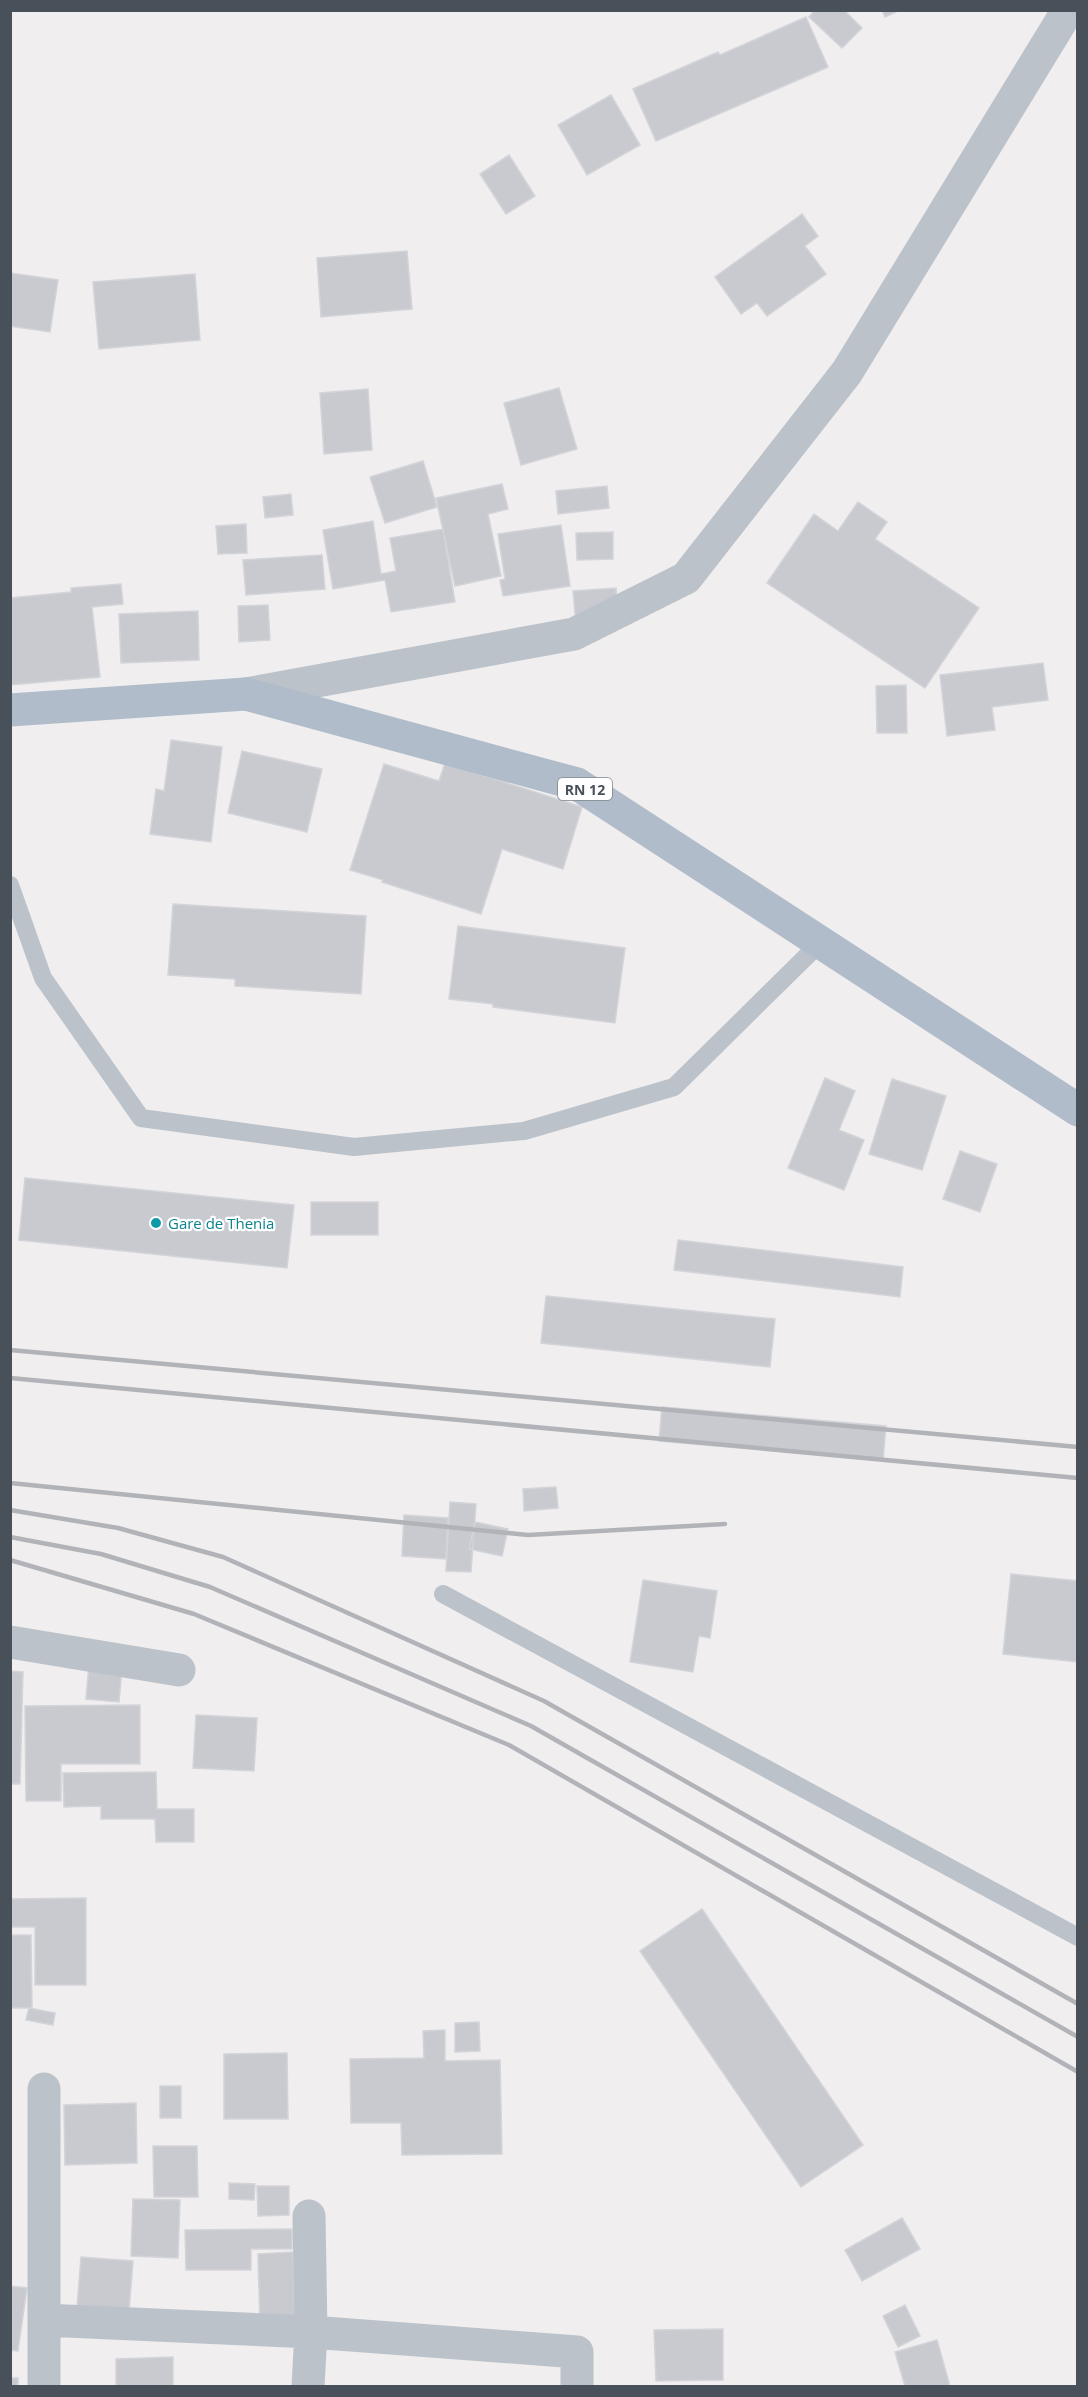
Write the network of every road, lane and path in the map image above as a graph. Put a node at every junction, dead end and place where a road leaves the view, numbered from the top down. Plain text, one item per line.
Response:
1 (1068, 10) edge
2 (246, 694) junction
3 (10, 710) edge
4 (10, 885) edge
5 (820, 943) junction
6 (1077, 1110) edge
7 (443, 1594) dead end
8 (10, 1642) edge
9 (179, 1670) dead end
10 (1077, 1937) edge
11 (44, 2089) dead end
12 (309, 2216) dead end
13 (44, 2320) junction
14 (310, 2332) junction
15 (44, 2386) edge
16 (308, 2386) edge
17 (577, 2386) edge

1 - 2 street
2 - 3 main road, RN 12
2 - 5 main road, RN 12
4 - 5 lane
5 - 6 main road, RN 12
7 - 10 lane
8 - 9 street
11 - 13 street
12 - 14 street
13 - 14 street
13 - 15 street
14 - 16 street
14 - 17 street

